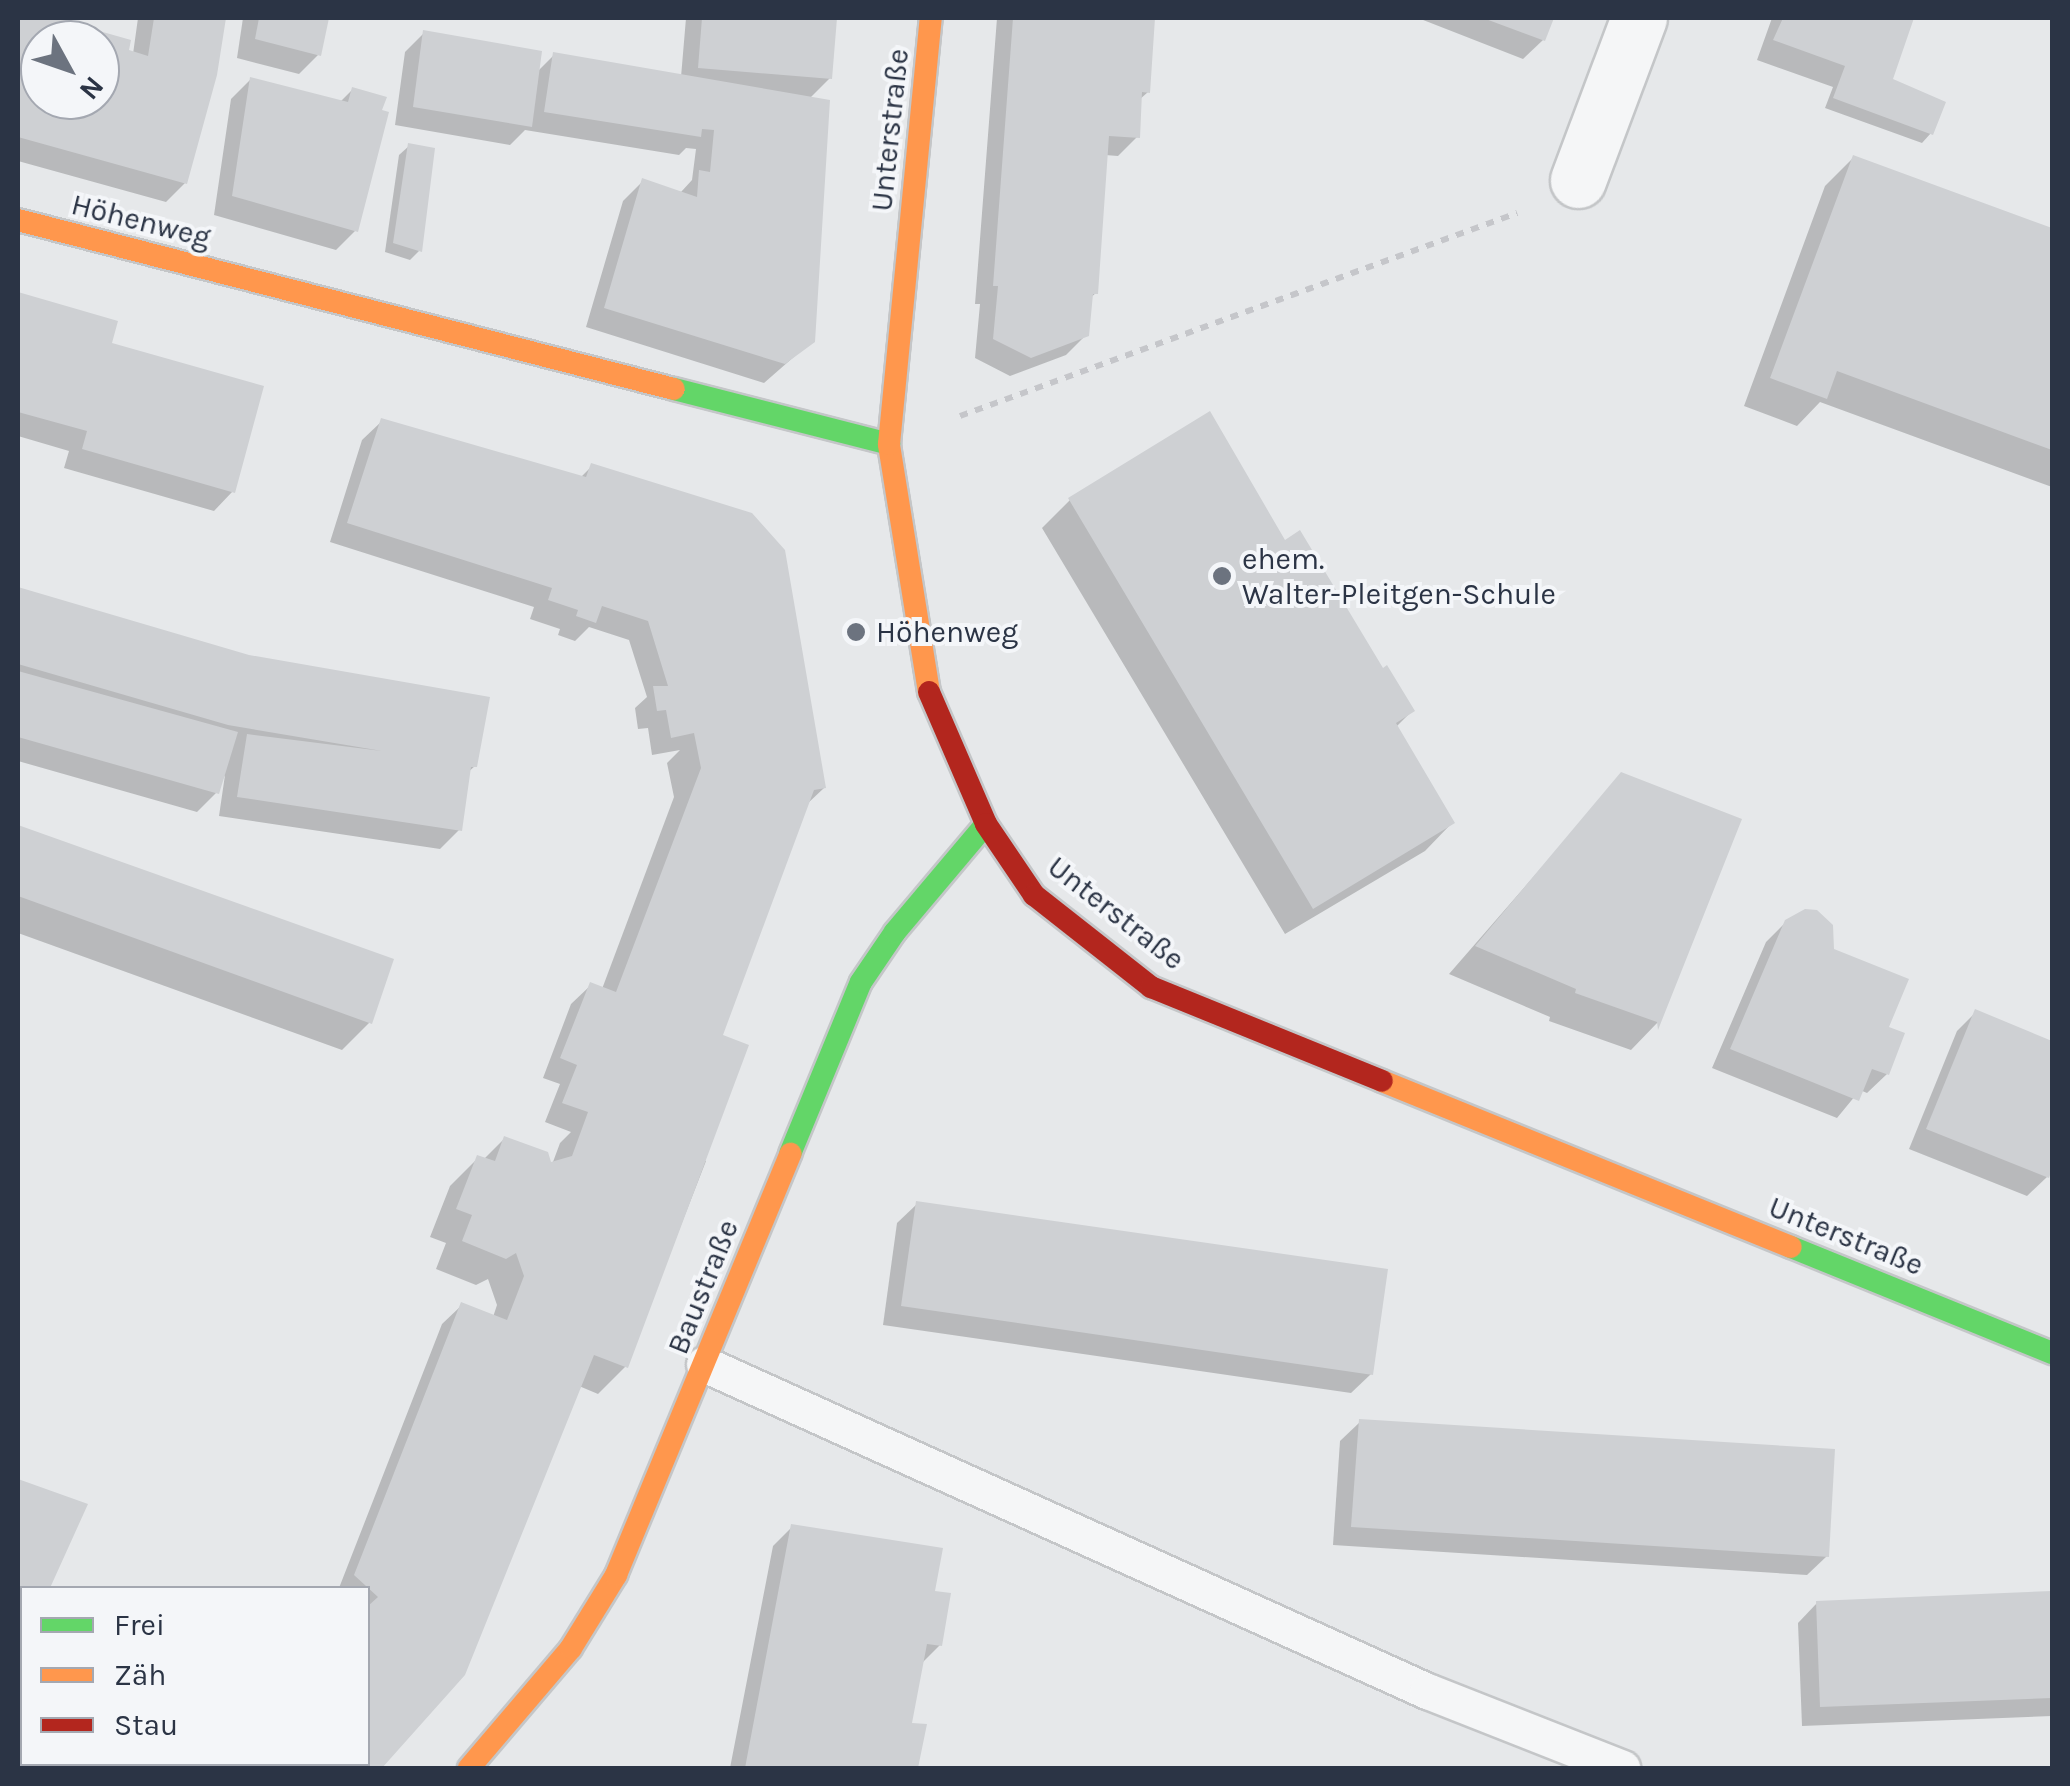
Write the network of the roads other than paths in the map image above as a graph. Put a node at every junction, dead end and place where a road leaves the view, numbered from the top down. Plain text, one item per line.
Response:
1 (931, 18) edge
2 (1638, 18) edge
3 (1578, 180) road end
4 (18, 220) edge
5 (890, 444) junction
6 (986, 824) junction
7 (2052, 1353) edge
8 (704, 1364) junction
9 (469, 1768) edge
10 (1622, 1768) edge

1 - 5 street, Unterstraße
2 - 3 street
4 - 5 street, Höhenweg
5 - 6 street, Unterstraße
6 - 7 street, Unterstraße
6 - 8 street, Baustraße
8 - 9 street, Baustraße
8 - 10 lane

